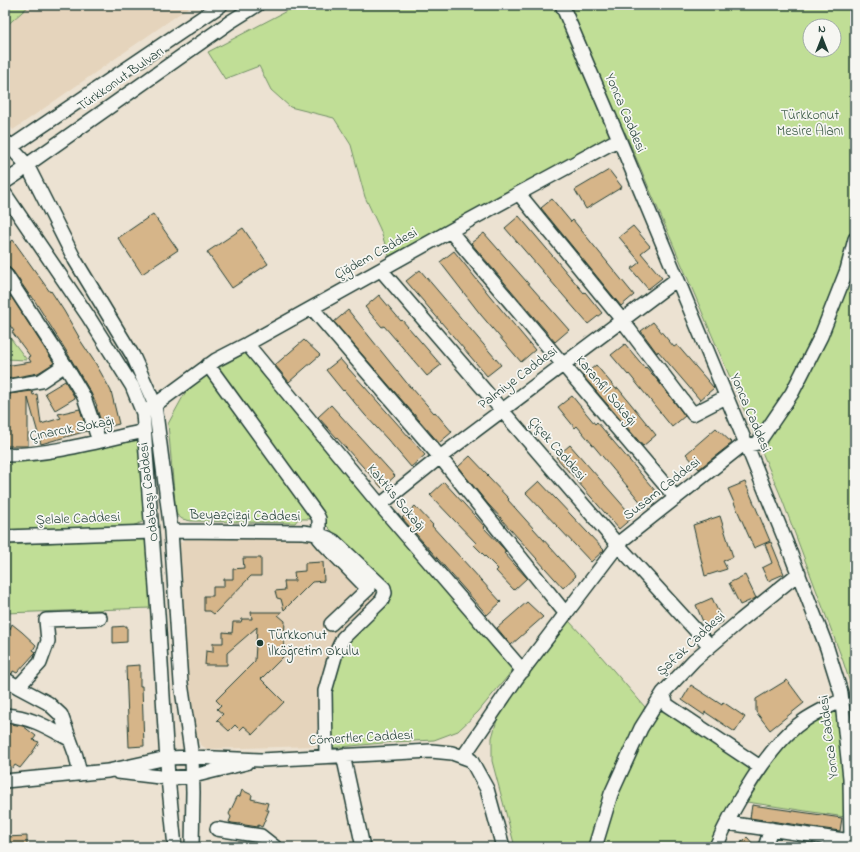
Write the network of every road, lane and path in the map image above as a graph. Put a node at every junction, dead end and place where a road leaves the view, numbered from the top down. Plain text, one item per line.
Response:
1 (221, 5) edge
2 (257, 5) edge
3 (562, 5) edge
4 (619, 139) junction
5 (7, 147) edge
6 (27, 165) junction
7 (5, 182) edge
8 (5, 194) edge
9 (519, 194) junction
10 (450, 231) junction
11 (855, 239) edge
12 (381, 270) junction
13 (5, 275) edge
14 (677, 279) junction
15 (312, 308) junction
16 (622, 320) junction
17 (247, 344) junction
18 (65, 364) junction
19 (563, 364) junction
20 (208, 365) junction
21 (5, 387) edge
22 (726, 397) junction
23 (155, 405) junction
24 (502, 410) junction
25 (143, 413) junction
26 (144, 431) junction
27 (99, 441) junction
28 (746, 446) junction
29 (5, 455) edge
30 (440, 457) junction
31 (676, 498) junction
32 (380, 505) junction
33 (171, 531) junction
34 (152, 532) junction
35 (319, 534) junction
36 (5, 537) edge
37 (618, 545) junction
38 (799, 573) junction
39 (566, 614) junction
40 (100, 618) dead end
41 (331, 624) dead end
42 (710, 646) junction
43 (523, 671) junction
44 (5, 679) edge
45 (18, 687) junction
46 (663, 693) junction
47 (842, 700) junction
48 (5, 715) edge
49 (69, 739) junction
50 (343, 755) junction
51 (326, 756) junction
52 (192, 757) junction
53 (463, 757) junction
54 (166, 758) junction
55 (261, 760) junction
56 (760, 767) junction
57 (108, 771) junction
58 (80, 774) junction
59 (193, 776) junction
60 (168, 778) junction
61 (5, 781) edge
62 (727, 823) junction
63 (217, 829) dead end
64 (771, 829) junction
65 (850, 844) edge
66 (176, 847) edge
67 (192, 847) edge
68 (275, 847) edge
69 (363, 847) edge
70 (503, 847) edge
71 (595, 847) edge
72 (716, 847) edge
73 (764, 847) edge

1 - 5 street, Türkkonut Bulvarı
2 - 6 street, Türkkonut Bulvarı
3 - 4 street, Yonca Caddesi
4 - 9 street, Çiğdem Caddesi
4 - 14 street, Yonca Caddesi
5 - 6 street, Odabaşı Caddesi
6 - 7 street, Türkkonut Bulvarı
6 - 23 street, Odabaşı Caddesi
8 - 25 street, Odabaşı Caddesi
9 - 10 street, Çiğdem Caddesi
9 - 16 street
10 - 12 street, Çiğdem Caddesi
10 - 19 street, Karanfil Sokağı
11 - 28 street, Susam Caddesi
12 - 15 street, Çiğdem Caddesi
12 - 24 street, Çiçek Caddesi
13 - 18 street
14 - 16 street, Palmiye Caddesi
14 - 22 street, Yonca Caddesi
15 - 17 street, Çiğdem Caddesi
15 - 30 street
16 - 19 street, Palmiye Caddesi
16 - 22 street
17 - 20 street, Çiğdem Caddesi
17 - 32 street, Kaktüs Sokağı
18 - 21 street
18 - 27 street
19 - 24 street, Palmiye Caddesi
19 - 31 street, Karanfil Sokağı
20 - 23 street, Çiğdem Caddesi
20 - 35 street
22 - 28 street, Yonca Caddesi
23 - 25 street, Çiğdem Caddesi
23 - 33 street, Odabaşı Caddesi
24 - 30 street, Palmiye Caddesi
24 - 37 street, Çiçek Caddesi
25 - 26 street, Odabaşı Caddesi
26 - 27 street, Çınarcık Sokağı
26 - 34 street, Odabaşı Caddesi
27 - 29 street, Çınarcık Sokağı
28 - 31 street, Susam Caddesi
28 - 38 street, Yonca Caddesi
30 - 32 street, Palmiye Caddesi
30 - 39 street
31 - 37 street, Susam Caddesi
32 - 43 street, Kaktüs Sokağı
33 - 35 street, Beyazçizgi Caddesi
33 - 52 street, Odabaşı Caddesi
34 - 36 street, Şelale Caddesi
34 - 54 street, Odabaşı Caddesi
35 - 41 street
35 - 51 street
37 - 39 street, Susam Caddesi
37 - 42 street, Çiçek Caddesi
38 - 42 street, Şafak Caddesi
38 - 47 street, Yonca Caddesi
39 - 43 street, Susam Caddesi
40 - 45 street
42 - 46 street, Şafak Caddesi
43 - 53 street, Susam Caddesi
44 - 45 street
45 - 49 street
46 - 56 street
46 - 71 street, Şafak Caddesi
47 - 56 street
47 - 65 street, Yonca Caddesi
48 - 49 street
49 - 58 street
50 - 51 street, Cömertler Caddesi
50 - 53 street, Cömertler Caddesi
50 - 69 street
51 - 55 street, Cömertler Caddesi
52 - 54 street, Cömertler Caddesi
52 - 55 street, Cömertler Caddesi
52 - 59 street, Odabaşı Caddesi
53 - 70 street
54 - 57 street, Cömertler Caddesi
54 - 60 street, Odabaşı Caddesi
55 - 59 street, Cömertler Caddesi
56 - 62 street
57 - 58 street
57 - 60 street, Cömertler Caddesi
58 - 61 street
59 - 60 street, Cömertler Caddesi
59 - 67 street, Odabaşı Caddesi
60 - 66 street, Odabaşı Caddesi
62 - 64 street
62 - 72 street
63 - 68 street
64 - 65 street
64 - 73 street

